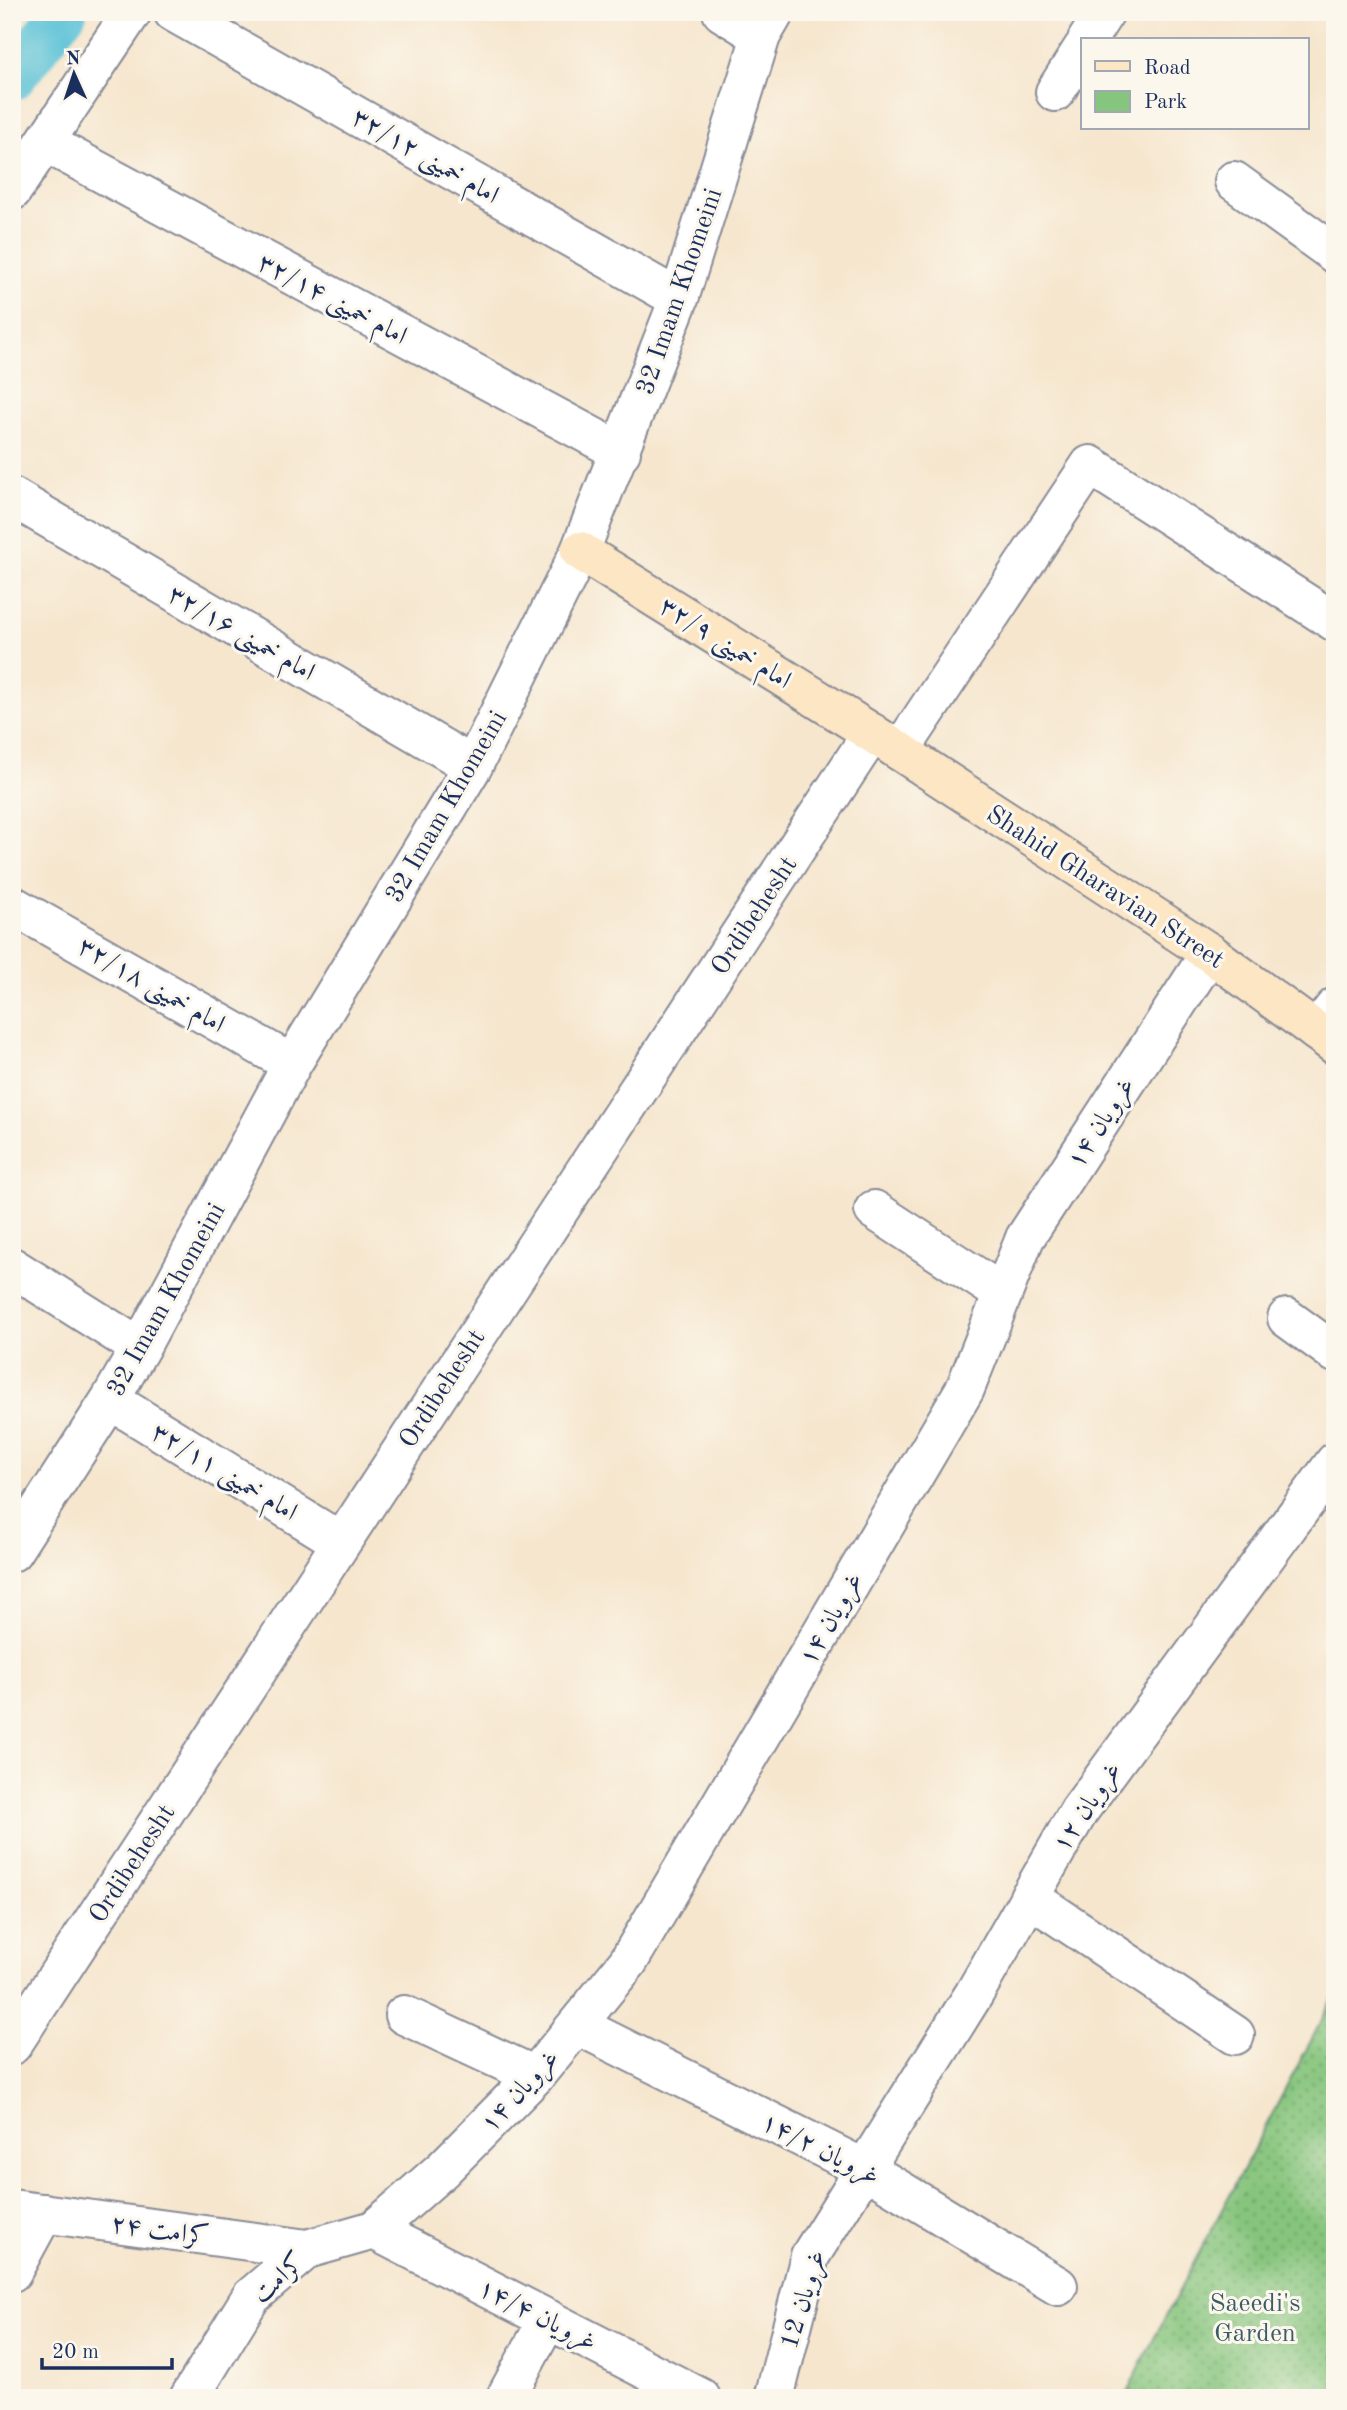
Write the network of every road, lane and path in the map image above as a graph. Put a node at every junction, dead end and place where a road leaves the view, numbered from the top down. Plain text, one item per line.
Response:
1 (132, 12) edge
2 (173, 12) edge
3 (722, 12) edge
4 (1105, 12) edge
5 (768, 24) edge
6 (1088, 38) edge
7 (1081, 51) edge
8 (1055, 92) dead end
9 (46, 144) junction
10 (1234, 181) dead end
11 (12, 191) edge
12 (1335, 254) edge
13 (679, 299) junction
14 (621, 452) junction
15 (12, 498) edge
16 (580, 551) junction
17 (1335, 622) edge
18 (886, 742) junction
19 (473, 766) junction
20 (12, 905) edge
21 (1210, 953) junction
22 (1328, 1028) edge
23 (292, 1064) junction
24 (874, 1210) dead end
25 (12, 1267) edge
26 (1003, 1294) junction
27 (1287, 1318) dead end
28 (141, 1348) junction
29 (1335, 1353) edge
30 (110, 1400) junction
31 (1335, 1462) edge
32 (341, 1542) junction
33 (14, 1547) edge
34 (1029, 1897) junction
35 (404, 2015) dead end
36 (577, 2025) junction
37 (1235, 2035) dead end
38 (12, 2045) edge
39 (535, 2076) junction
40 (865, 2169) junction
41 (28, 2211) edge
42 (374, 2230) junction
43 (307, 2249) junction
44 (12, 2272) edge
45 (1058, 2286) dead end
46 (548, 2319) junction
47 (507, 2395) dead end
48 (189, 2398) edge
49 (701, 2398) edge
50 (774, 2398) edge

1 - 9 street
2 - 13 street, امام خمینی ۳۲/۱۲
3 - 5 street
4 - 6 street
5 - 13 street, 32 Imam Khomeini
7 - 8 street
9 - 11 street
9 - 14 street, امام خمینی ۳۲/۱۴
10 - 12 street
13 - 14 street, 32 Imam Khomeini
14 - 16 street, 32 Imam Khomeini
15 - 19 street, امام خمینی ۳۲/۱۶
16 - 18 street, امام خمینی ۳۲/۹
16 - 19 street, 32 Imam Khomeini
17 - 18 street, Ordibehesht
18 - 21 street, Shahid Gharavian Street
18 - 32 street, Ordibehesht
19 - 23 street, 32 Imam Khomeini
20 - 23 street, امام خمینی ۳۲/۱۸
21 - 22 street, Shahid Gharavian Street
21 - 26 street, غرویان ۱۴
23 - 28 street, 32 Imam Khomeini
24 - 26 street
25 - 28 street
26 - 36 street, غرویان ۱۴
27 - 29 street
28 - 30 street, 32 Imam Khomeini
30 - 32 street, امام خمینی ۳۲/۱۱
30 - 33 street, 32 Imam Khomeini
31 - 34 street, غرویان ۱۲
32 - 38 street, Ordibehesht
34 - 37 street
34 - 40 street, غرویان ۱۲
35 - 39 street
36 - 39 street, غرویان ۱۴
36 - 40 street, غرویان ۱۴/۲
39 - 42 street, غرویان ۱۴
40 - 45 street, غرویان ۱۴/۲
40 - 50 street, غرویان 12
41 - 43 street, کرامت ۲۴
41 - 44 street
42 - 43 street, کرامت
42 - 46 street, غرویان ۱۴/۴
43 - 48 street, کرامت
46 - 47 street
46 - 49 street, غرویان ۱۴/۴

